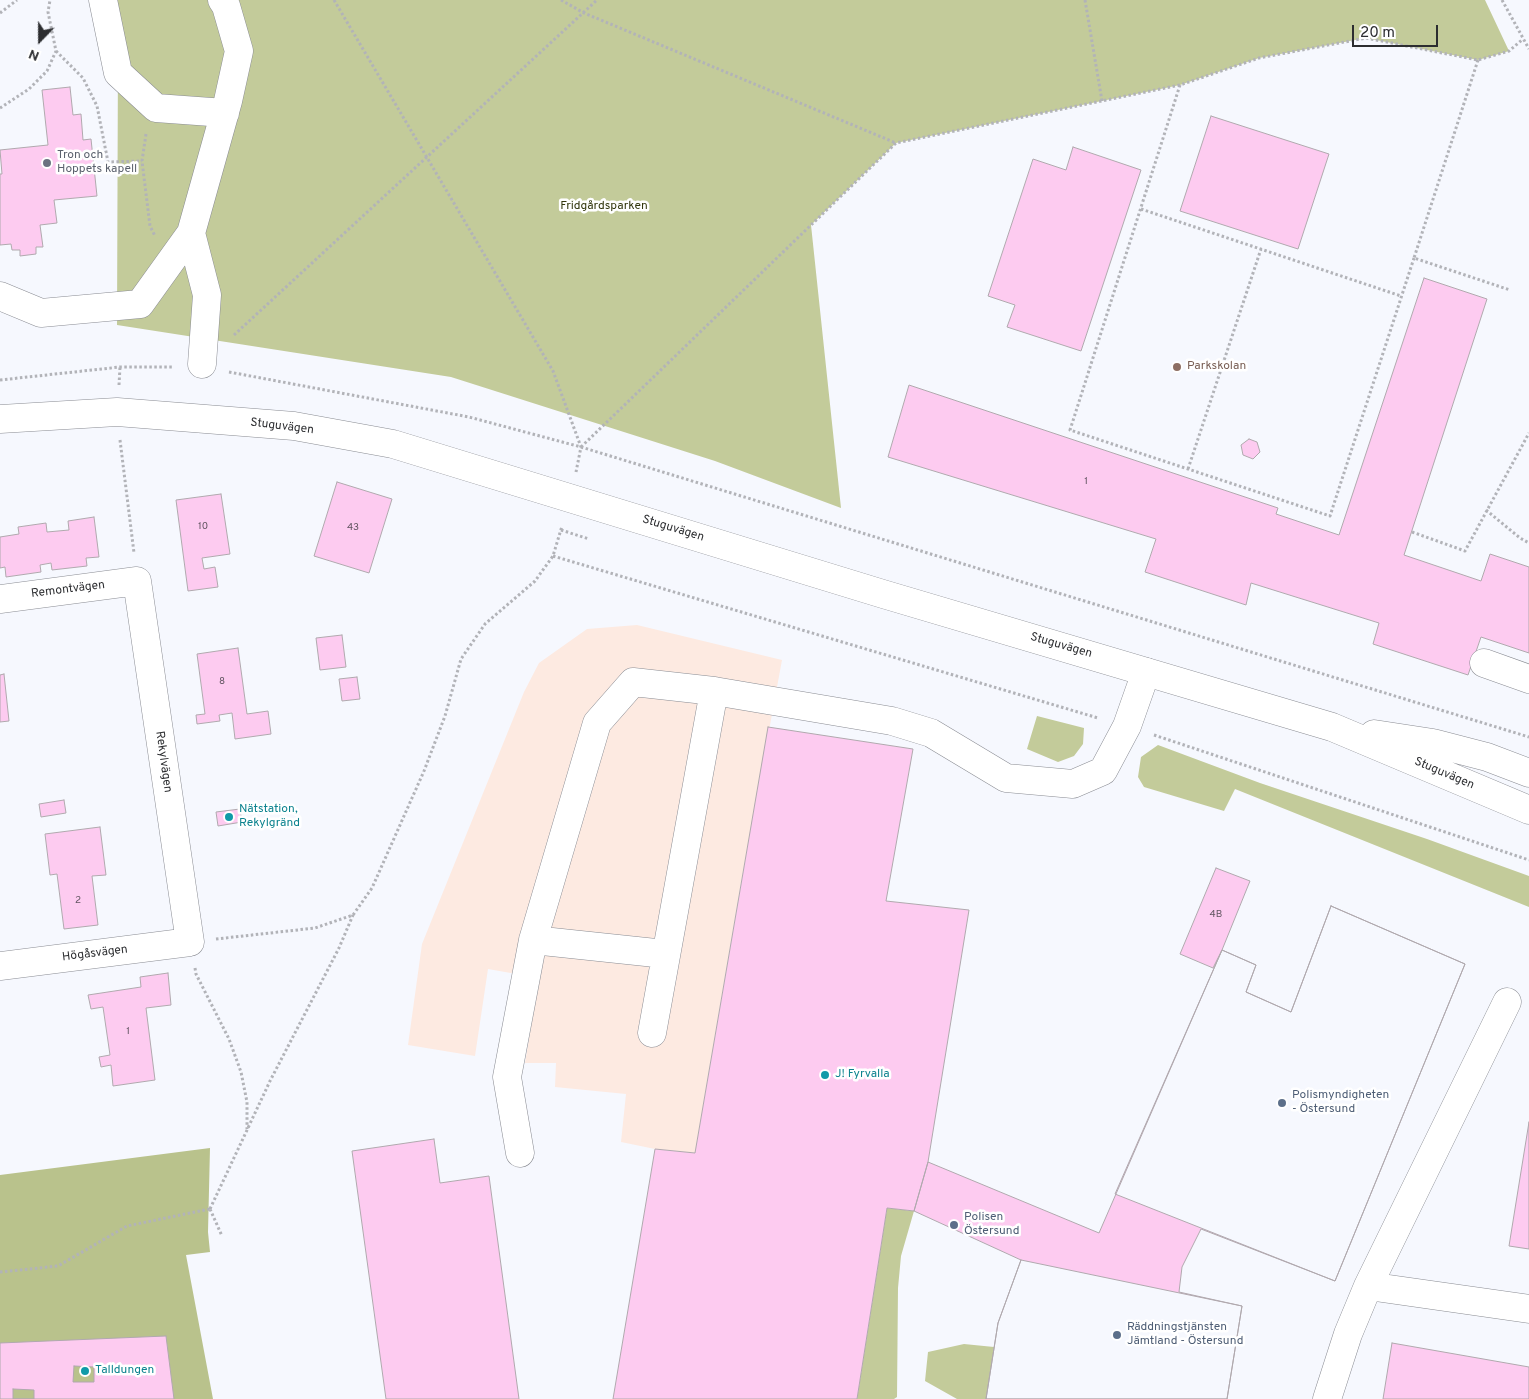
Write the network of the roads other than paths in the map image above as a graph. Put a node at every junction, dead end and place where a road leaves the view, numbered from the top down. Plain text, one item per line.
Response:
1 (103, 0) edge
2 (222, 0) edge
3 (225, 113) junction
4 (191, 232) junction
5 (0, 296) edge
6 (200, 365) road end
7 (0, 419) edge
8 (137, 581) joint
9 (0, 599) edge
10 (1484, 663) dead end
11 (1146, 672) junction
12 (1529, 678) edge
13 (714, 691) junction
14 (1332, 728) junction
15 (1529, 773) edge
16 (1529, 810) edge
17 (533, 940) junction
18 (190, 942) joint
19 (665, 954) junction
20 (0, 966) edge
21 (1508, 1002) dead end
22 (652, 1033) dead end
23 (520, 1154) dead end
24 (1368, 1286) junction
25 (1529, 1309) edge
26 (1327, 1399) edge

1 - 3 main road
2 - 3 main road
3 - 4 main road
4 - 5 main road
4 - 6 main road
7 - 11 main road, Stuguvägen
8 - 9 main road, Remontvägen
8 - 18 main road, Rekylvägen
10 - 12 main road
11 - 13 main road
11 - 14 main road, Stuguvägen
13 - 17 main road
13 - 19 main road
14 - 15 main road, Stuguvägen
14 - 16 main road, Stuguvägen
17 - 19 main road
17 - 23 main road
18 - 20 main road, Högåsvägen
19 - 22 main road
21 - 24 main road
24 - 25 main road
24 - 26 main road

